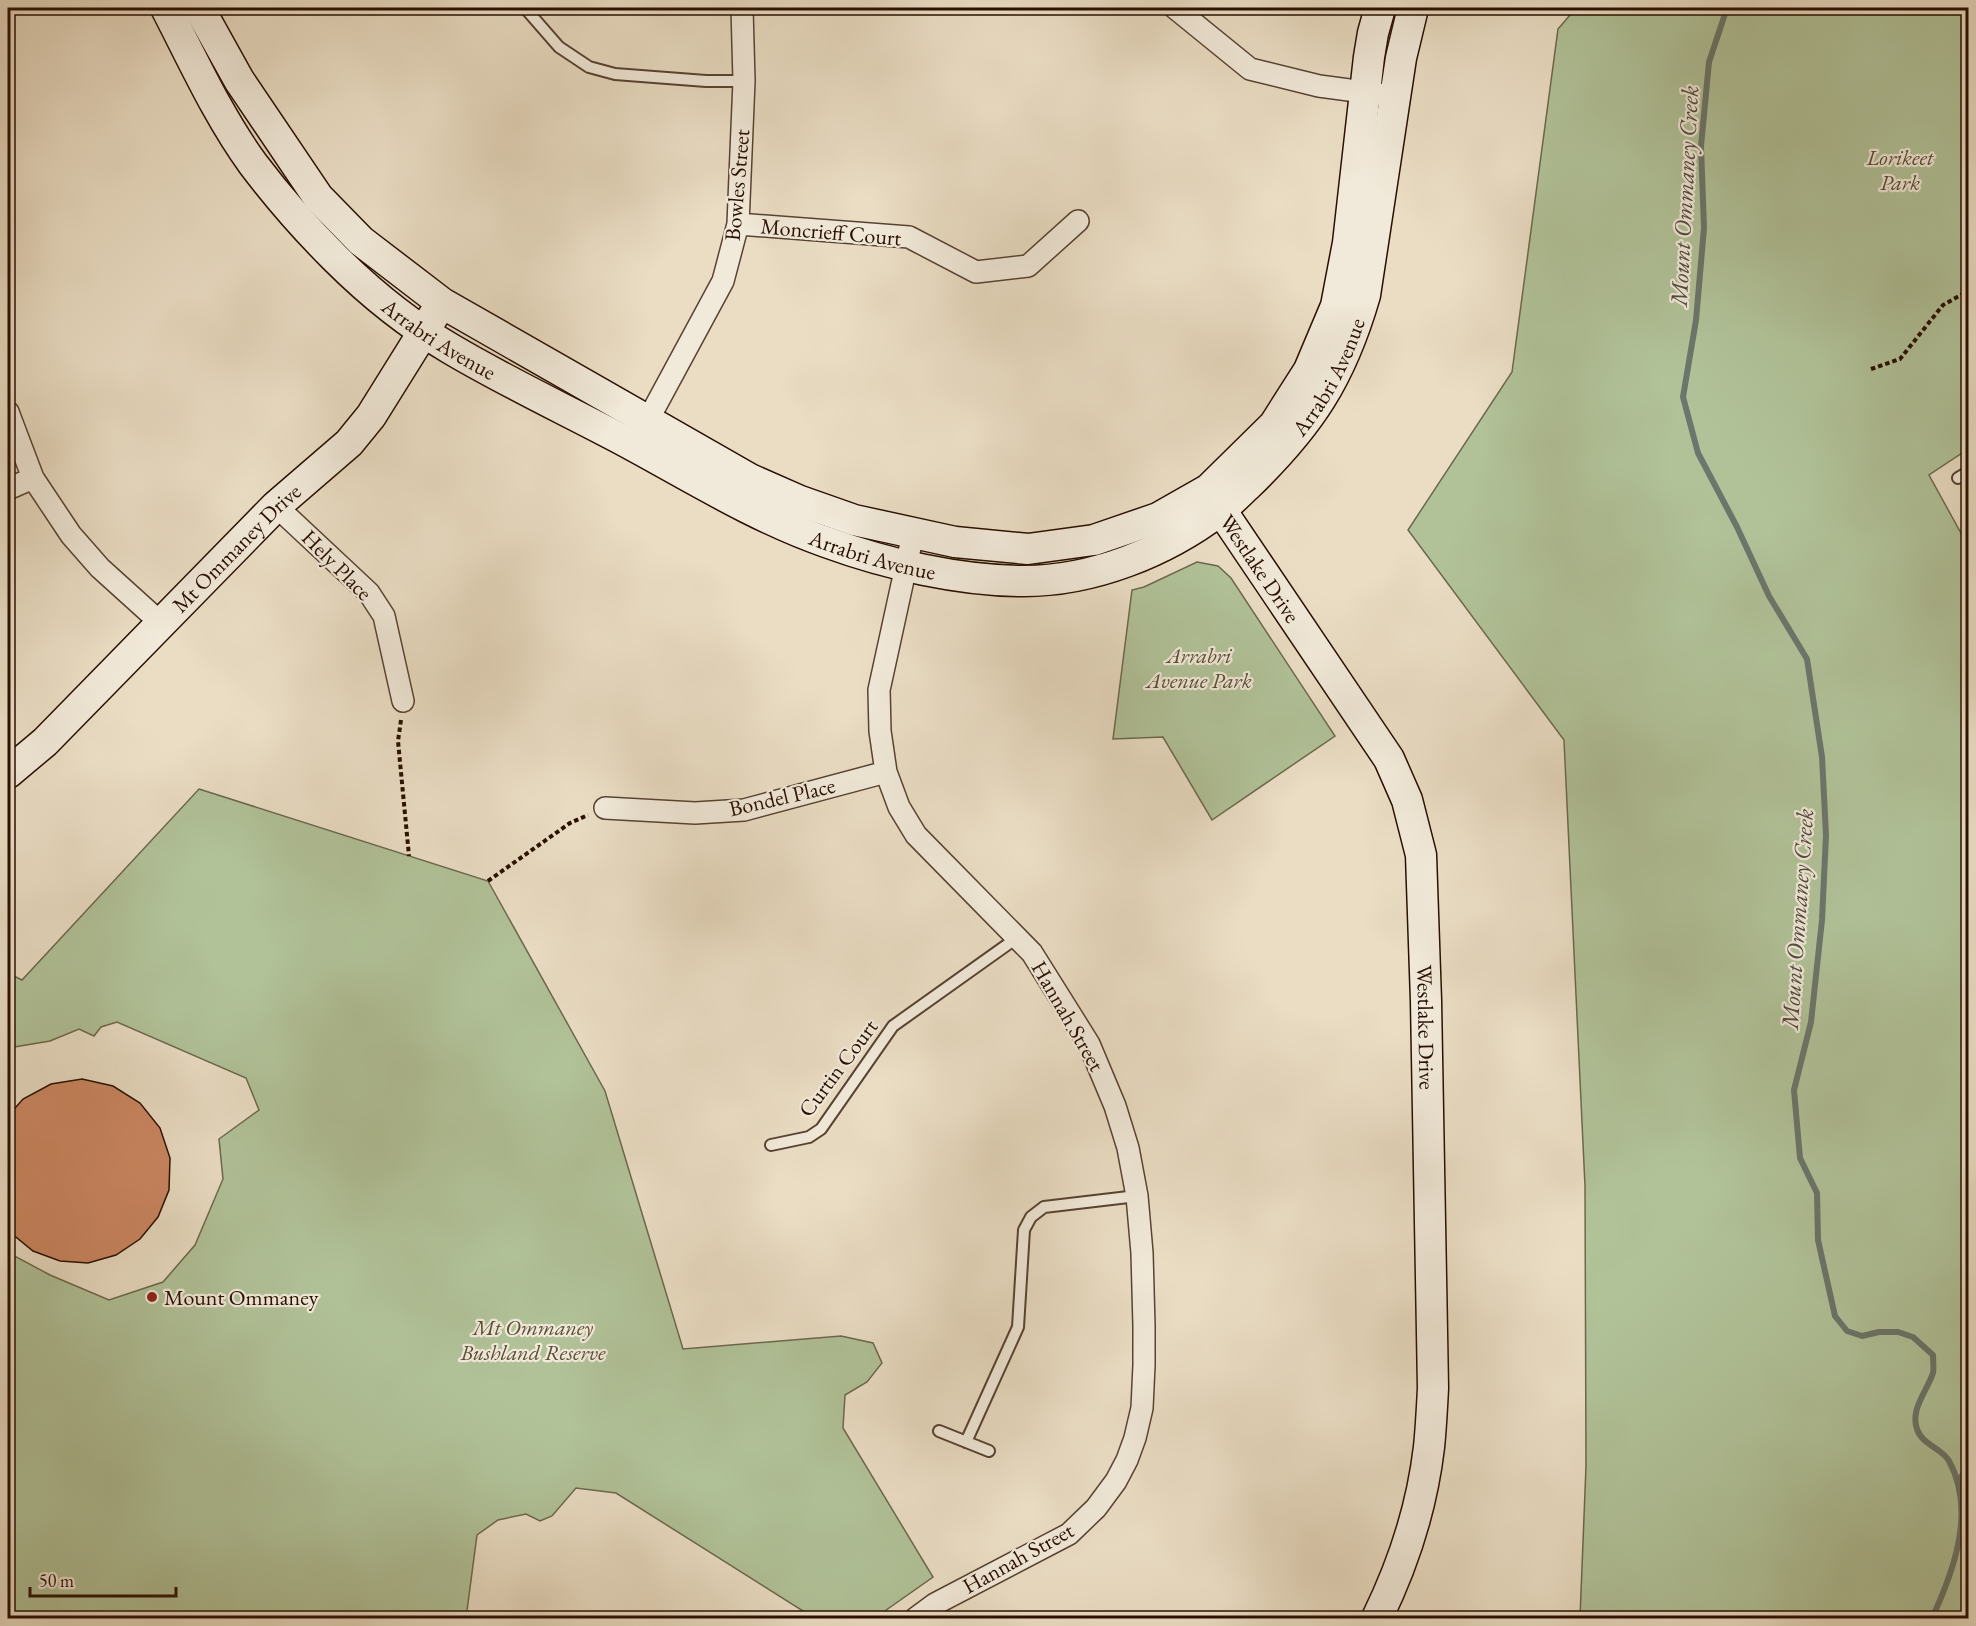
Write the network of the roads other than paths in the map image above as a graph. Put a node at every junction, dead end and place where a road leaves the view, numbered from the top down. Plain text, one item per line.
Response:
1 (166, 8) edge
2 (199, 8) edge
3 (525, 8) edge
4 (742, 8) edge
5 (1175, 8) edge
6 (1380, 8) edge
7 (1413, 8) edge
8 (744, 81) junction
9 (1365, 93) junction
10 (1395, 96) junction
11 (1078, 221) dead end
12 (738, 224) junction
13 (442, 303) junction
14 (424, 331) junction
15 (8, 412) edge
16 (647, 420) junction
17 (634, 446) junction
18 (33, 478) junction
19 (8, 489) edge
20 (1215, 500) junction
21 (276, 507) junction
22 (913, 534) junction
23 (908, 565) junction
24 (162, 624) junction
25 (403, 701) road end
26 (886, 772) junction
27 (8, 773) edge
28 (605, 808) road end
29 (1018, 937) junction
30 (771, 1145) dead end
31 (1137, 1196) junction
32 (939, 1431) dead end
33 (966, 1442) junction
34 (989, 1451) dead end
35 (916, 1618) edge
36 (1377, 1618) edge

1 - 14 street, Arrabri Avenue
2 - 13 street, Arrabri Avenue
3 - 8 lane
4 - 8 street, Bowles Street
5 - 9 street
6 - 9 street, Arrabri Avenue
7 - 10 street, Arrabri Avenue
8 - 12 street, Bowles Street
9 - 10 street
9 - 20 street, Arrabri Avenue
10 - 20 street, Arrabri Avenue
11 - 12 street, Moncrieff Court
12 - 16 street, Bowles Street
13 - 14 street, Mt Ommaney Drive
13 - 16 street, Arrabri Avenue
14 - 17 street, Arrabri Avenue
14 - 21 street, Mt Ommaney Drive
15 - 18 street
16 - 17 street, Bowles Street
16 - 22 street, Arrabri Avenue
17 - 23 street, Arrabri Avenue
18 - 19 street
18 - 24 street
20 - 22 street, Arrabri Avenue
20 - 23 street, Arrabri Avenue
20 - 36 street, Westlake Drive
21 - 24 street, Mt Ommaney Drive
21 - 25 street, Hely Place
22 - 23 street, Hannah Street
23 - 26 street, Hannah Street
24 - 27 street, Mt Ommaney Drive
26 - 28 street, Bondel Place
26 - 29 street, Hannah Street
29 - 30 lane, Curtin Court
29 - 31 street, Hannah Street
31 - 33 lane
31 - 35 street, Hannah Street
32 - 33 lane
33 - 34 lane

